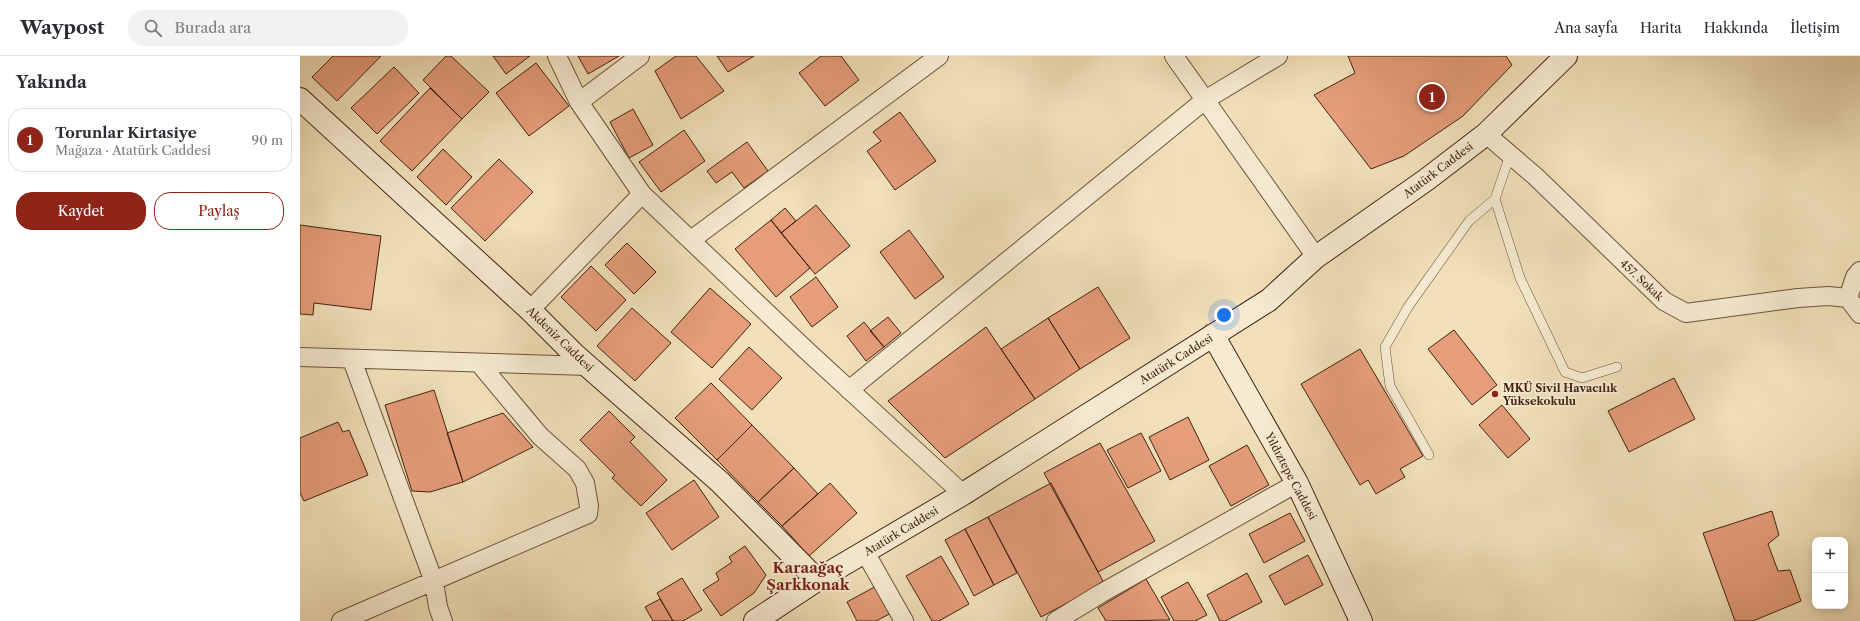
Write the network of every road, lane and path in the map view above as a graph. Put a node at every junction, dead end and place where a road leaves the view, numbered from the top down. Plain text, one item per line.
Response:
1 (557, 56) edge
2 (640, 56) edge
3 (939, 56) edge
4 (1174, 56) edge
5 (1278, 56) edge
6 (1566, 56) edge
7 (300, 99) edge
8 (1205, 100) junction
9 (579, 102) junction
10 (1486, 134) junction
11 (1510, 155) junction
12 (642, 194) junction
13 (1495, 199) junction
14 (691, 240) junction
15 (1316, 257) junction
16 (1860, 271) edge
17 (1848, 298) junction
18 (530, 310) junction
19 (1860, 314) edge
20 (1213, 335) junction
21 (300, 357) edge
22 (352, 360) junction
23 (479, 363) junction
24 (588, 366) junction
25 (1617, 367) dead end
26 (849, 390) junction
27 (1429, 455) dead end
28 (1297, 483) junction
29 (963, 494) junction
30 (865, 552) junction
31 (817, 580) junction
32 (434, 582) junction
33 (342, 621) edge
34 (443, 621) edge
35 (755, 621) edge
36 (904, 621) edge
37 (1056, 621) edge
38 (1361, 621) edge

1 - 9 street
2 - 9 street
3 - 14 street
4 - 8 street
5 - 8 street
6 - 10 street, Atatürk Caddesi
7 - 18 street, Akdeniz Caddesi
8 - 15 street
8 - 26 street
9 - 12 street
10 - 11 street, 457. Sokak
10 - 15 street, Atatürk Caddesi
11 - 13 lane
11 - 17 street, 457. Sokak
12 - 14 street
12 - 18 street
13 - 25 lane
13 - 27 lane
14 - 26 street
15 - 20 street, Atatürk Caddesi
16 - 17 street
17 - 19 street
18 - 24 street, Akdeniz Caddesi
20 - 28 street, Yıldıztepe Caddesi
20 - 29 street, Atatürk Caddesi
21 - 22 street
22 - 23 street
22 - 32 street
23 - 24 street
23 - 32 street
24 - 31 street, Akdeniz Caddesi
26 - 29 street
28 - 37 street
28 - 38 street, Yıldıztepe Caddesi
29 - 30 street, Atatürk Caddesi
30 - 31 street, Atatürk Caddesi
30 - 36 street
31 - 35 street, Atatürk Caddesi
32 - 33 street
32 - 34 street

